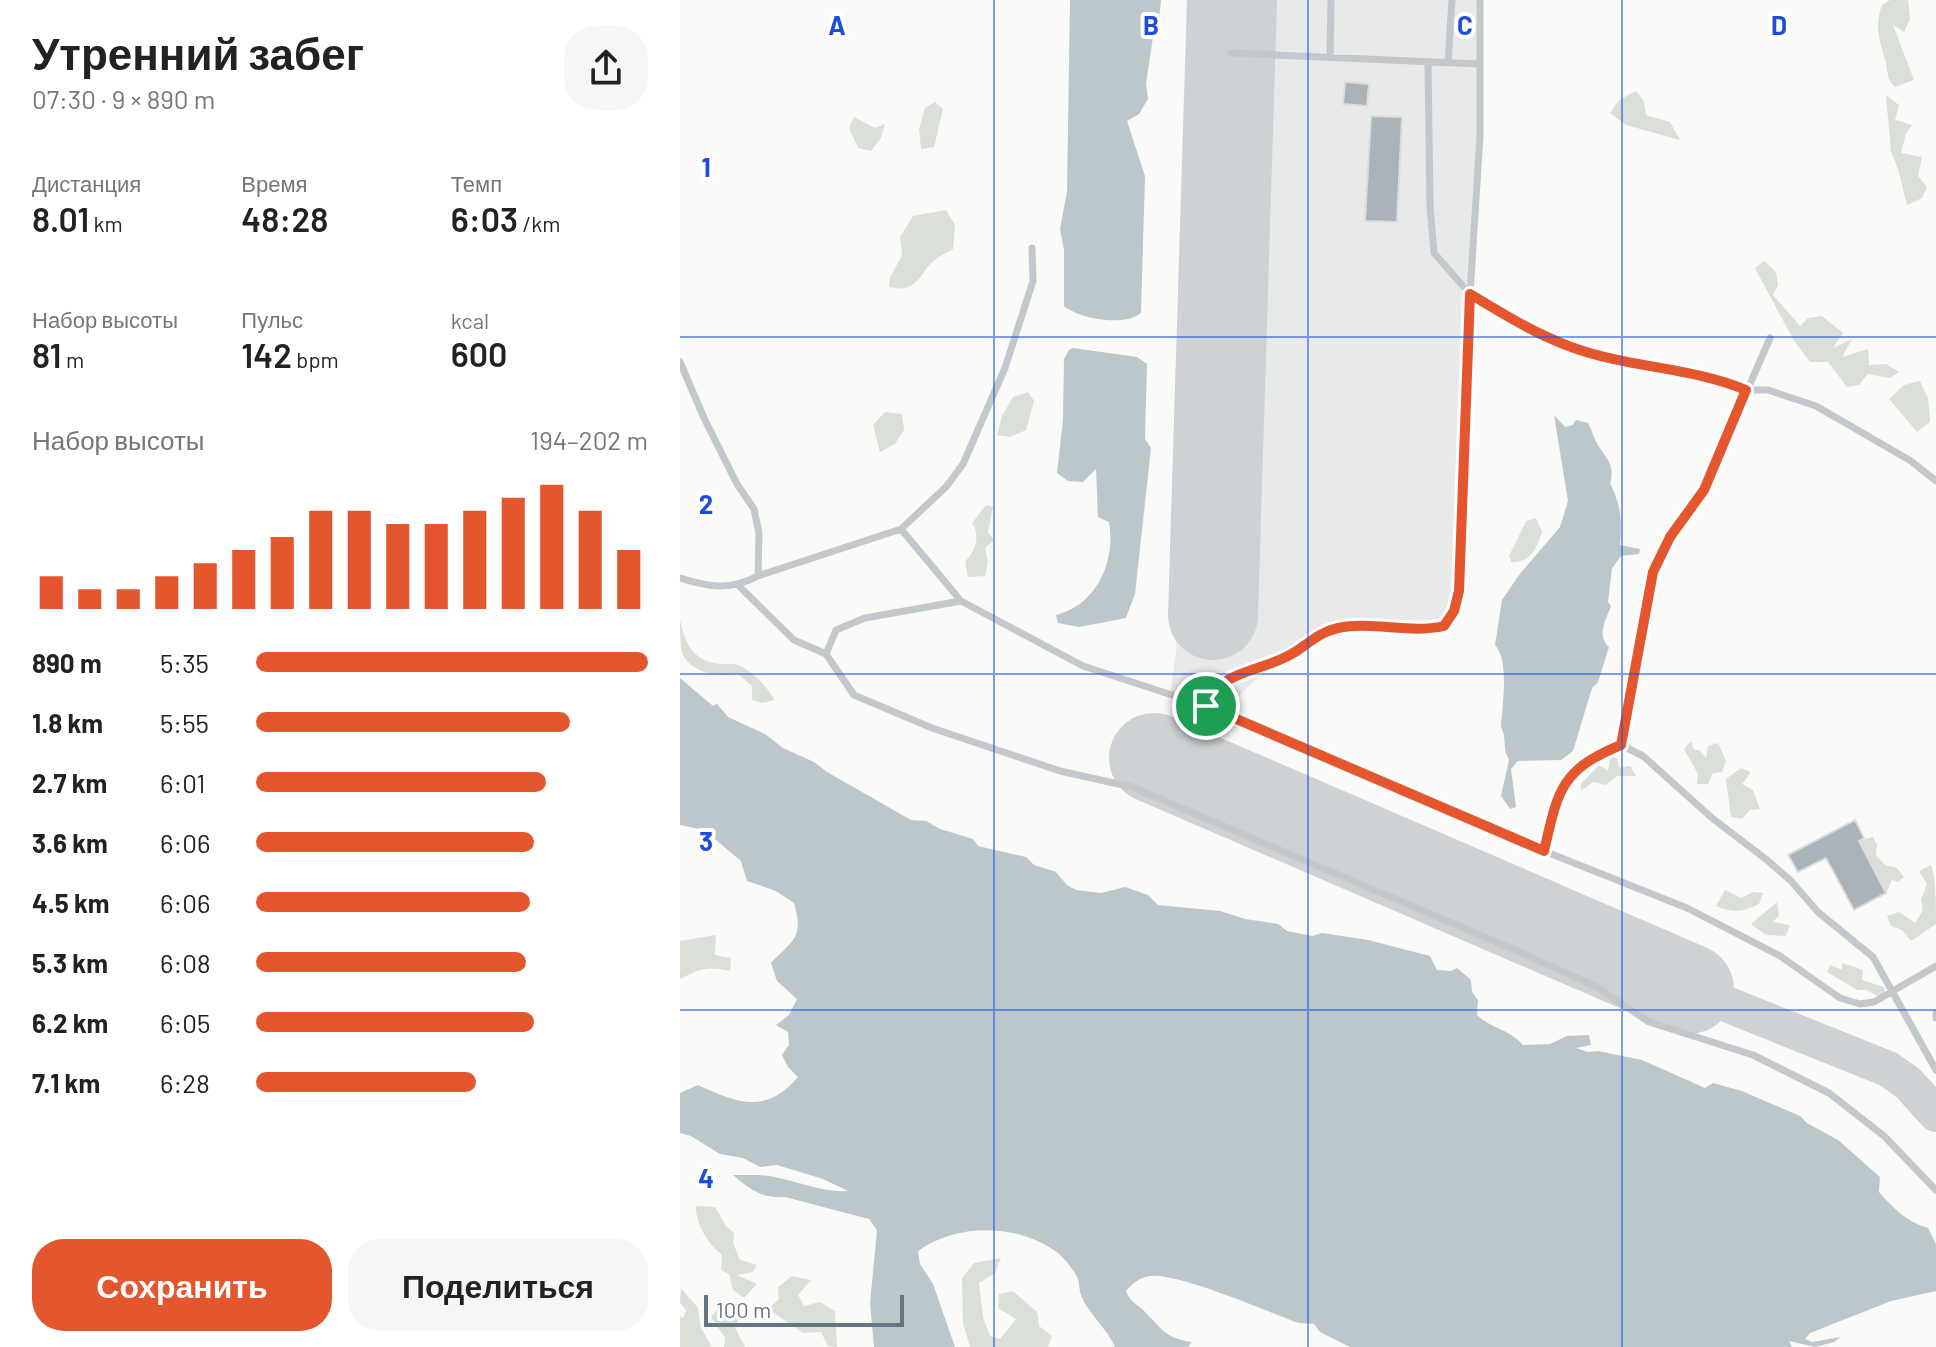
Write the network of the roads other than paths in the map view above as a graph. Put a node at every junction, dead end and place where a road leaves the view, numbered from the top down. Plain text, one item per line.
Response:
1 (1331, 0) edge
2 (1452, 0) edge
3 (1480, 0) edge
4 (1231, 53) dead end
5 (1330, 57) junction
6 (1428, 63) junction
7 (1448, 63) junction
8 (1480, 64) junction
9 (1032, 248) dead end
10 (1470, 294) junction
11 (1770, 338) dead end
12 (680, 362) edge
13 (1746, 390) junction
14 (1936, 481) edge
15 (901, 529) junction
16 (758, 576) junction
17 (680, 578) edge
18 (739, 586) junction
19 (961, 601) junction
20 (826, 654) junction
21 (1206, 706) junction
22 (1621, 745) junction
23 (1544, 851) junction
24 (1936, 966) edge
25 (1893, 991) junction
26 (1936, 1070) edge
27 (1936, 1190) edge

1 - 5 lane
2 - 7 lane
3 - 8 lane
4 - 5 lane
5 - 6 lane
6 - 7 lane
6 - 10 lane
7 - 8 lane
8 - 10 lane
9 - 15 lane
10 - 13 lane
10 - 21 lane
11 - 13 lane
12 - 16 lane
13 - 14 lane
13 - 22 lane
15 - 16 lane
15 - 19 lane
16 - 18 lane
17 - 18 lane
18 - 20 lane
19 - 20 lane
19 - 21 lane
20 - 27 lane
21 - 23 lane
22 - 23 lane
22 - 25 lane
23 - 25 lane
24 - 25 lane
25 - 26 lane

